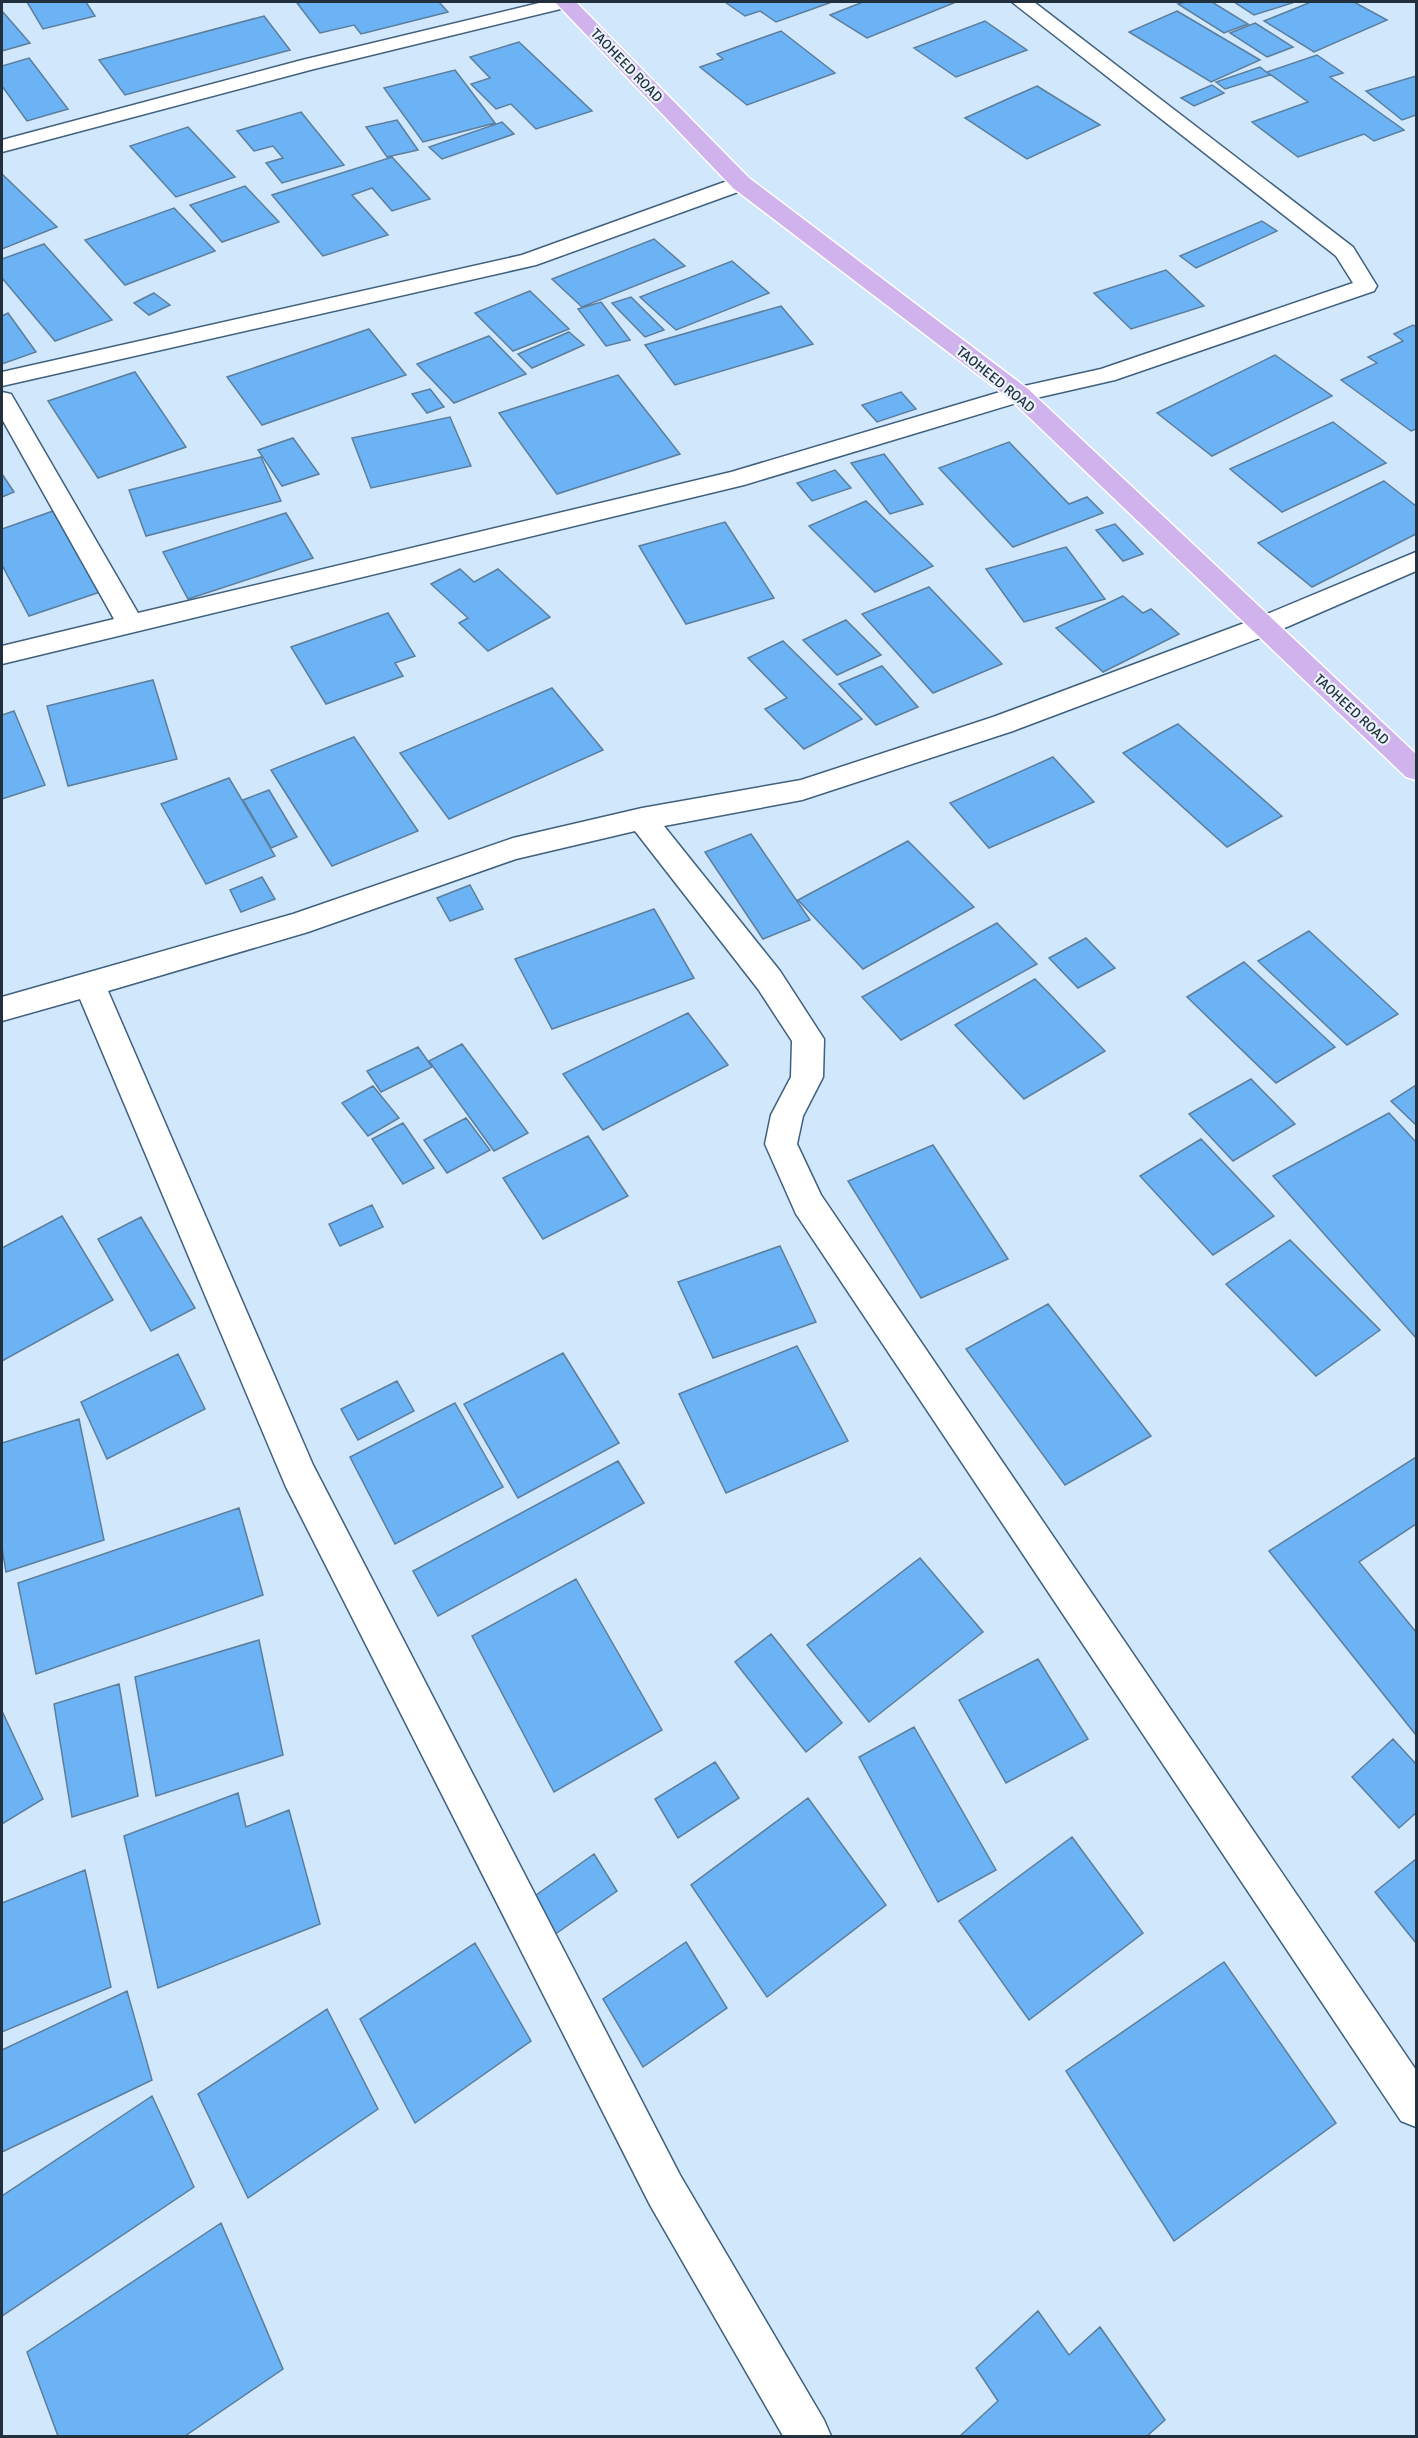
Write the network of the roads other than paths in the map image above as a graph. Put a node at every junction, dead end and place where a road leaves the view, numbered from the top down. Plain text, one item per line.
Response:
1 (565, 2) edge
2 (1022, 2) edge
3 (2, 146) edge
4 (741, 183) junction
5 (2, 380) edge
6 (1019, 394) junction
7 (2, 399) edge
8 (1416, 561) edge
9 (130, 622) junction
10 (1264, 626) junction
11 (2, 655) edge
12 (1416, 770) edge
13 (642, 819) junction
14 (89, 983) junction
15 (2, 1009) edge
16 (1416, 2106) edge
17 (808, 2436) edge

1 - 3 street
1 - 4 main road, TAOHEED ROAD
2 - 6 street
4 - 5 street
4 - 6 main road, TAOHEED ROAD
6 - 9 street
6 - 10 main road, TAOHEED ROAD
7 - 9 street
8 - 10 street
9 - 11 street
10 - 12 main road, TAOHEED ROAD
10 - 13 street
13 - 14 street
13 - 16 street
14 - 15 street
14 - 17 street

